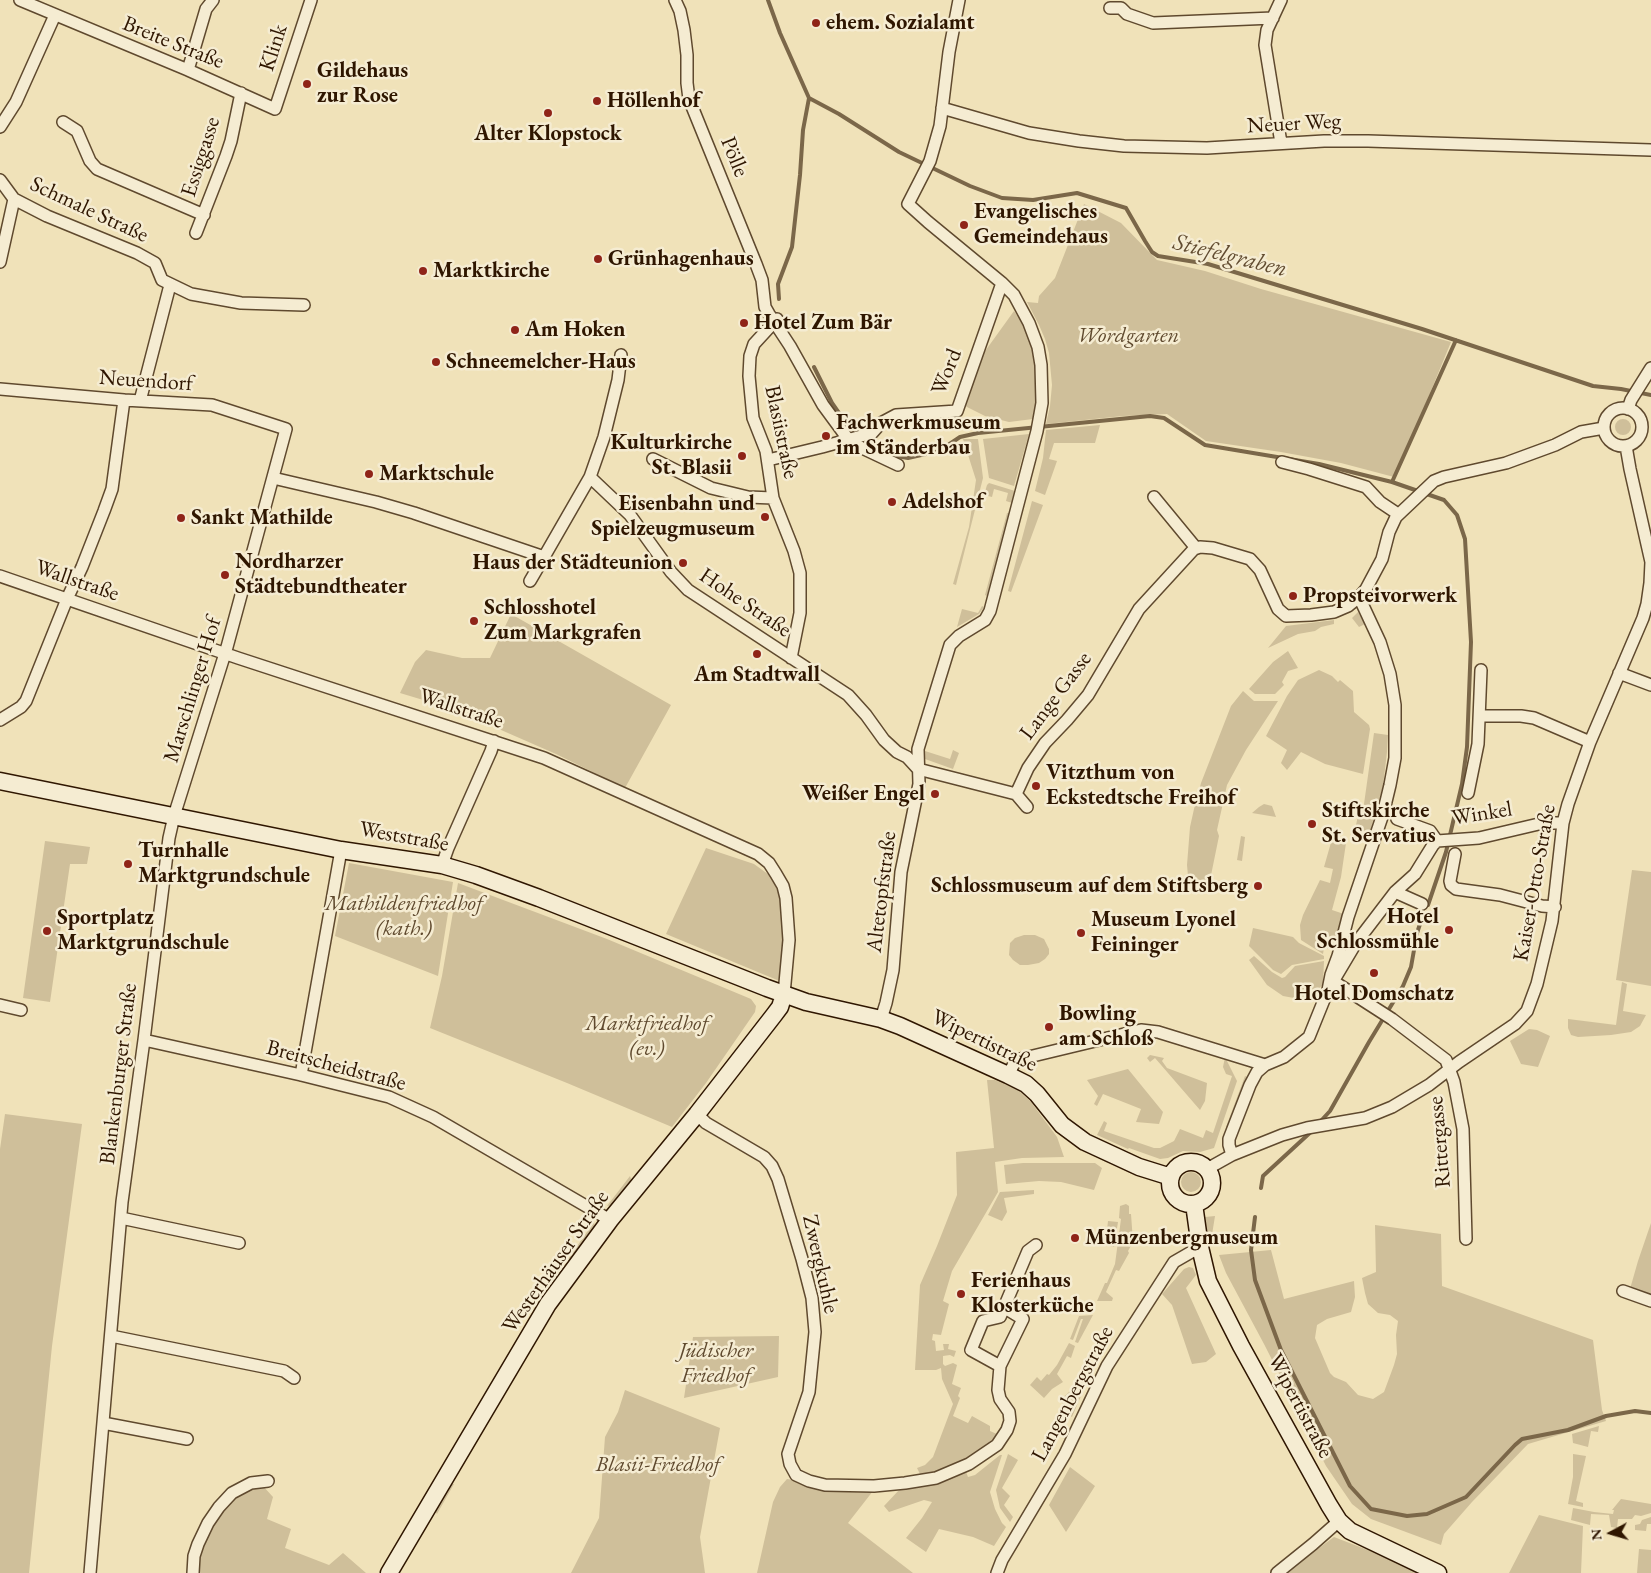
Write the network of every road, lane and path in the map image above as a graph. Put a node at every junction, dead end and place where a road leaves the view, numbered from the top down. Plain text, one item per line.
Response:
1 (20, 0) edge
2 (213, 0) edge
3 (310, 0) edge
4 (675, 0) edge
5 (959, 0) edge
6 (1281, 0) edge
7 (1110, 8) dead end
8 (55, 15) junction
9 (1273, 18) junction
10 (188, 70) junction
11 (241, 93) junction
12 (942, 108) junction
13 (275, 109) joint
14 (63, 122) dead end
15 (0, 127) edge
16 (1281, 144) junction
17 (1651, 150) edge
18 (0, 180) edge
19 (14, 199) junction
20 (204, 215) junction
21 (196, 233) dead end
22 (0, 258) edge
23 (1002, 283) junction
24 (170, 285) junction
25 (304, 305) dead end
26 (776, 320) junction
27 (620, 354) dead end
28 (1651, 368) edge
29 (0, 389) edge
30 (124, 400) junction
31 (140, 401) junction
32 (1630, 404) junction
33 (1647, 427) edge
34 (1604, 428) junction
35 (286, 429) joint
36 (855, 438) junction
37 (1626, 446) junction
38 (653, 459) dead end
39 (768, 460) junction
40 (1282, 462) dead end
41 (898, 465) dead end
42 (590, 477) junction
43 (273, 478) junction
44 (1154, 496) dead end
45 (773, 498) junction
46 (1398, 514) junction
47 (1196, 548) junction
48 (544, 557) junction
49 (0, 576) edge
50 (530, 581) dead end
51 (1360, 597) junction
52 (67, 598) junction
53 (225, 654) junction
54 (791, 658) junction
55 (1482, 670) dead end
56 (1619, 673) junction
57 (1651, 685) edge
58 (1480, 716) junction
59 (0, 720) edge
60 (494, 741) junction
61 (1590, 742) junction
62 (918, 768) junction
63 (0, 781) edge
64 (1016, 794) junction
65 (1468, 794) dead end
66 (1027, 807) dead end
67 (174, 816) junction
68 (1397, 819) dead end
69 (1563, 823) junction
70 (1445, 841) junction
71 (341, 850) junction
72 (1455, 854) dead end
73 (442, 865) junction
74 (1395, 892) junction
75 (1422, 904) dead end
76 (1555, 907) junction
77 (1330, 986) junction
78 (784, 994) junction
79 (0, 1005) edge
80 (21, 1010) dead end
81 (881, 1019) junction
82 (144, 1040) junction
83 (1264, 1065) junction
84 (1450, 1069) junction
85 (301, 1075) junction
86 (1008, 1075) junction
87 (697, 1114) junction
88 (1232, 1155) junction
89 (1207, 1169) junction
90 (1171, 1177) junction
91 (1194, 1204) junction
92 (121, 1218) junction
93 (610, 1220) junction
94 (1466, 1240) dead end
95 (239, 1243) dead end
96 (1036, 1245) dead end
97 (1200, 1247) junction
98 (1624, 1291) dead end
99 (1651, 1301) edge
100 (1005, 1308) junction
101 (111, 1336) junction
102 (1000, 1366) junction
103 (294, 1378) dead end
104 (103, 1423) junction
105 (186, 1438) dead end
106 (268, 1481) dead end
107 (1339, 1521) junction
108 (90, 1573) edge
109 (193, 1573) edge
110 (389, 1573) edge
111 (997, 1573) edge
112 (1277, 1573) edge
113 (1438, 1573) edge

1 - 8 street, Breite Straße
2 - 10 street
3 - 13 street, Klink
4 - 26 street, Pölle
5 - 12 street
6 - 9 street
7 - 9 street
8 - 10 street, Breite Straße
8 - 15 street
9 - 16 street
10 - 11 street, Breite Straße
11 - 13 street, Breite Straße
11 - 20 street, Essiggasse
12 - 16 street, Neuer Weg
12 - 23 street, Altetopfstraße
14 - 20 street
16 - 17 street, Neuer Weg
18 - 19 street, Schmale Straße
19 - 22 street
19 - 24 street, Schmale Straße
20 - 21 street, Essiggasse
23 - 36 street, Word
23 - 62 street, Altetopfstraße
24 - 25 street
24 - 31 street
26 - 36 street
26 - 39 street, Blasiistraße
27 - 42 street
28 - 32 street
29 - 30 street, Neuendorf
30 - 31 street, Neuendorf
30 - 52 street
31 - 35 street, Neuendorf
32 - 33 street
32 - 34 street
33 - 37 street
34 - 37 street
34 - 46 street
35 - 43 street, Marschlinger Hof
36 - 39 street
36 - 41 street
37 - 56 street, Kaiser-Otto-Straße
38 - 45 street, Blasiistraße
39 - 45 street, Blasiistraße
40 - 46 street
42 - 48 street
42 - 54 street, Hohe Straße
43 - 48 street
43 - 53 street, Marschlinger Hof
44 - 47 street
45 - 54 street, Blasiistraße
46 - 51 street
47 - 51 street
47 - 64 street, Lange Gasse
48 - 50 street
49 - 52 street, Wallstraße
51 - 77 street
52 - 53 street, Wallstraße
52 - 59 street
53 - 60 street, Wallstraße
53 - 67 street, Marschlinger Hof
54 - 62 street, Hohe Straße
55 - 58 street
56 - 57 street
56 - 61 street, Kaiser-Otto-Straße
58 - 61 street
58 - 65 street
60 - 73 street
60 - 78 street, Wallstraße
61 - 69 street, Kaiser-Otto-Straße
62 - 64 street
62 - 81 street, Altetopfstraße
63 - 67 main road, Weststraße
64 - 66 street
67 - 71 main road, Weststraße
67 - 82 street, Blankenburger Straße
68 - 70 street
69 - 70 street, Winkel
69 - 76 street, Kaiser-Otto-Straße
70 - 74 street
71 - 73 main road, Weststraße
71 - 85 street
72 - 76 street
73 - 78 main road, Weststraße
74 - 75 street
74 - 77 street
76 - 84 street, Kaiser-Otto-Straße
77 - 83 street
77 - 84 street, Rittergasse
78 - 81 main road, Wipertistraße
78 - 87 main road, Westerhäuser Straße
79 - 80 street
81 - 86 main road, Wipertistraße
82 - 85 street, Breitscheidstraße
82 - 92 street, Blankenburger Straße
83 - 86 street
83 - 88 street
84 - 88 street, Kaiser-Otto-Straße
84 - 94 street, Rittergasse
85 - 93 street, Breitscheidstraße
86 - 90 main road, Wipertistraße
87 - 93 main road, Westerhäuser Straße
87 - 102 street, Zwergkuhle
88 - 89 street, Kaiser-Otto-Straße
89 - 90 main road
89 - 91 main road
90 - 91 main road
91 - 97 main road, Wipertistraße
92 - 95 street
92 - 101 street, Blankenburger Straße
93 - 110 main road, Westerhäuser Straße
96 - 100 street
97 - 107 main road, Wipertistraße
97 - 111 street, Langenbergstraße
98 - 99 street
100 - 102 street
100 - 102 street
101 - 103 street
101 - 104 street, Blankenburger Straße
104 - 105 street
104 - 108 street, Blankenburger Straße
106 - 109 street
107 - 112 street
107 - 113 main road, Wipertistraße

